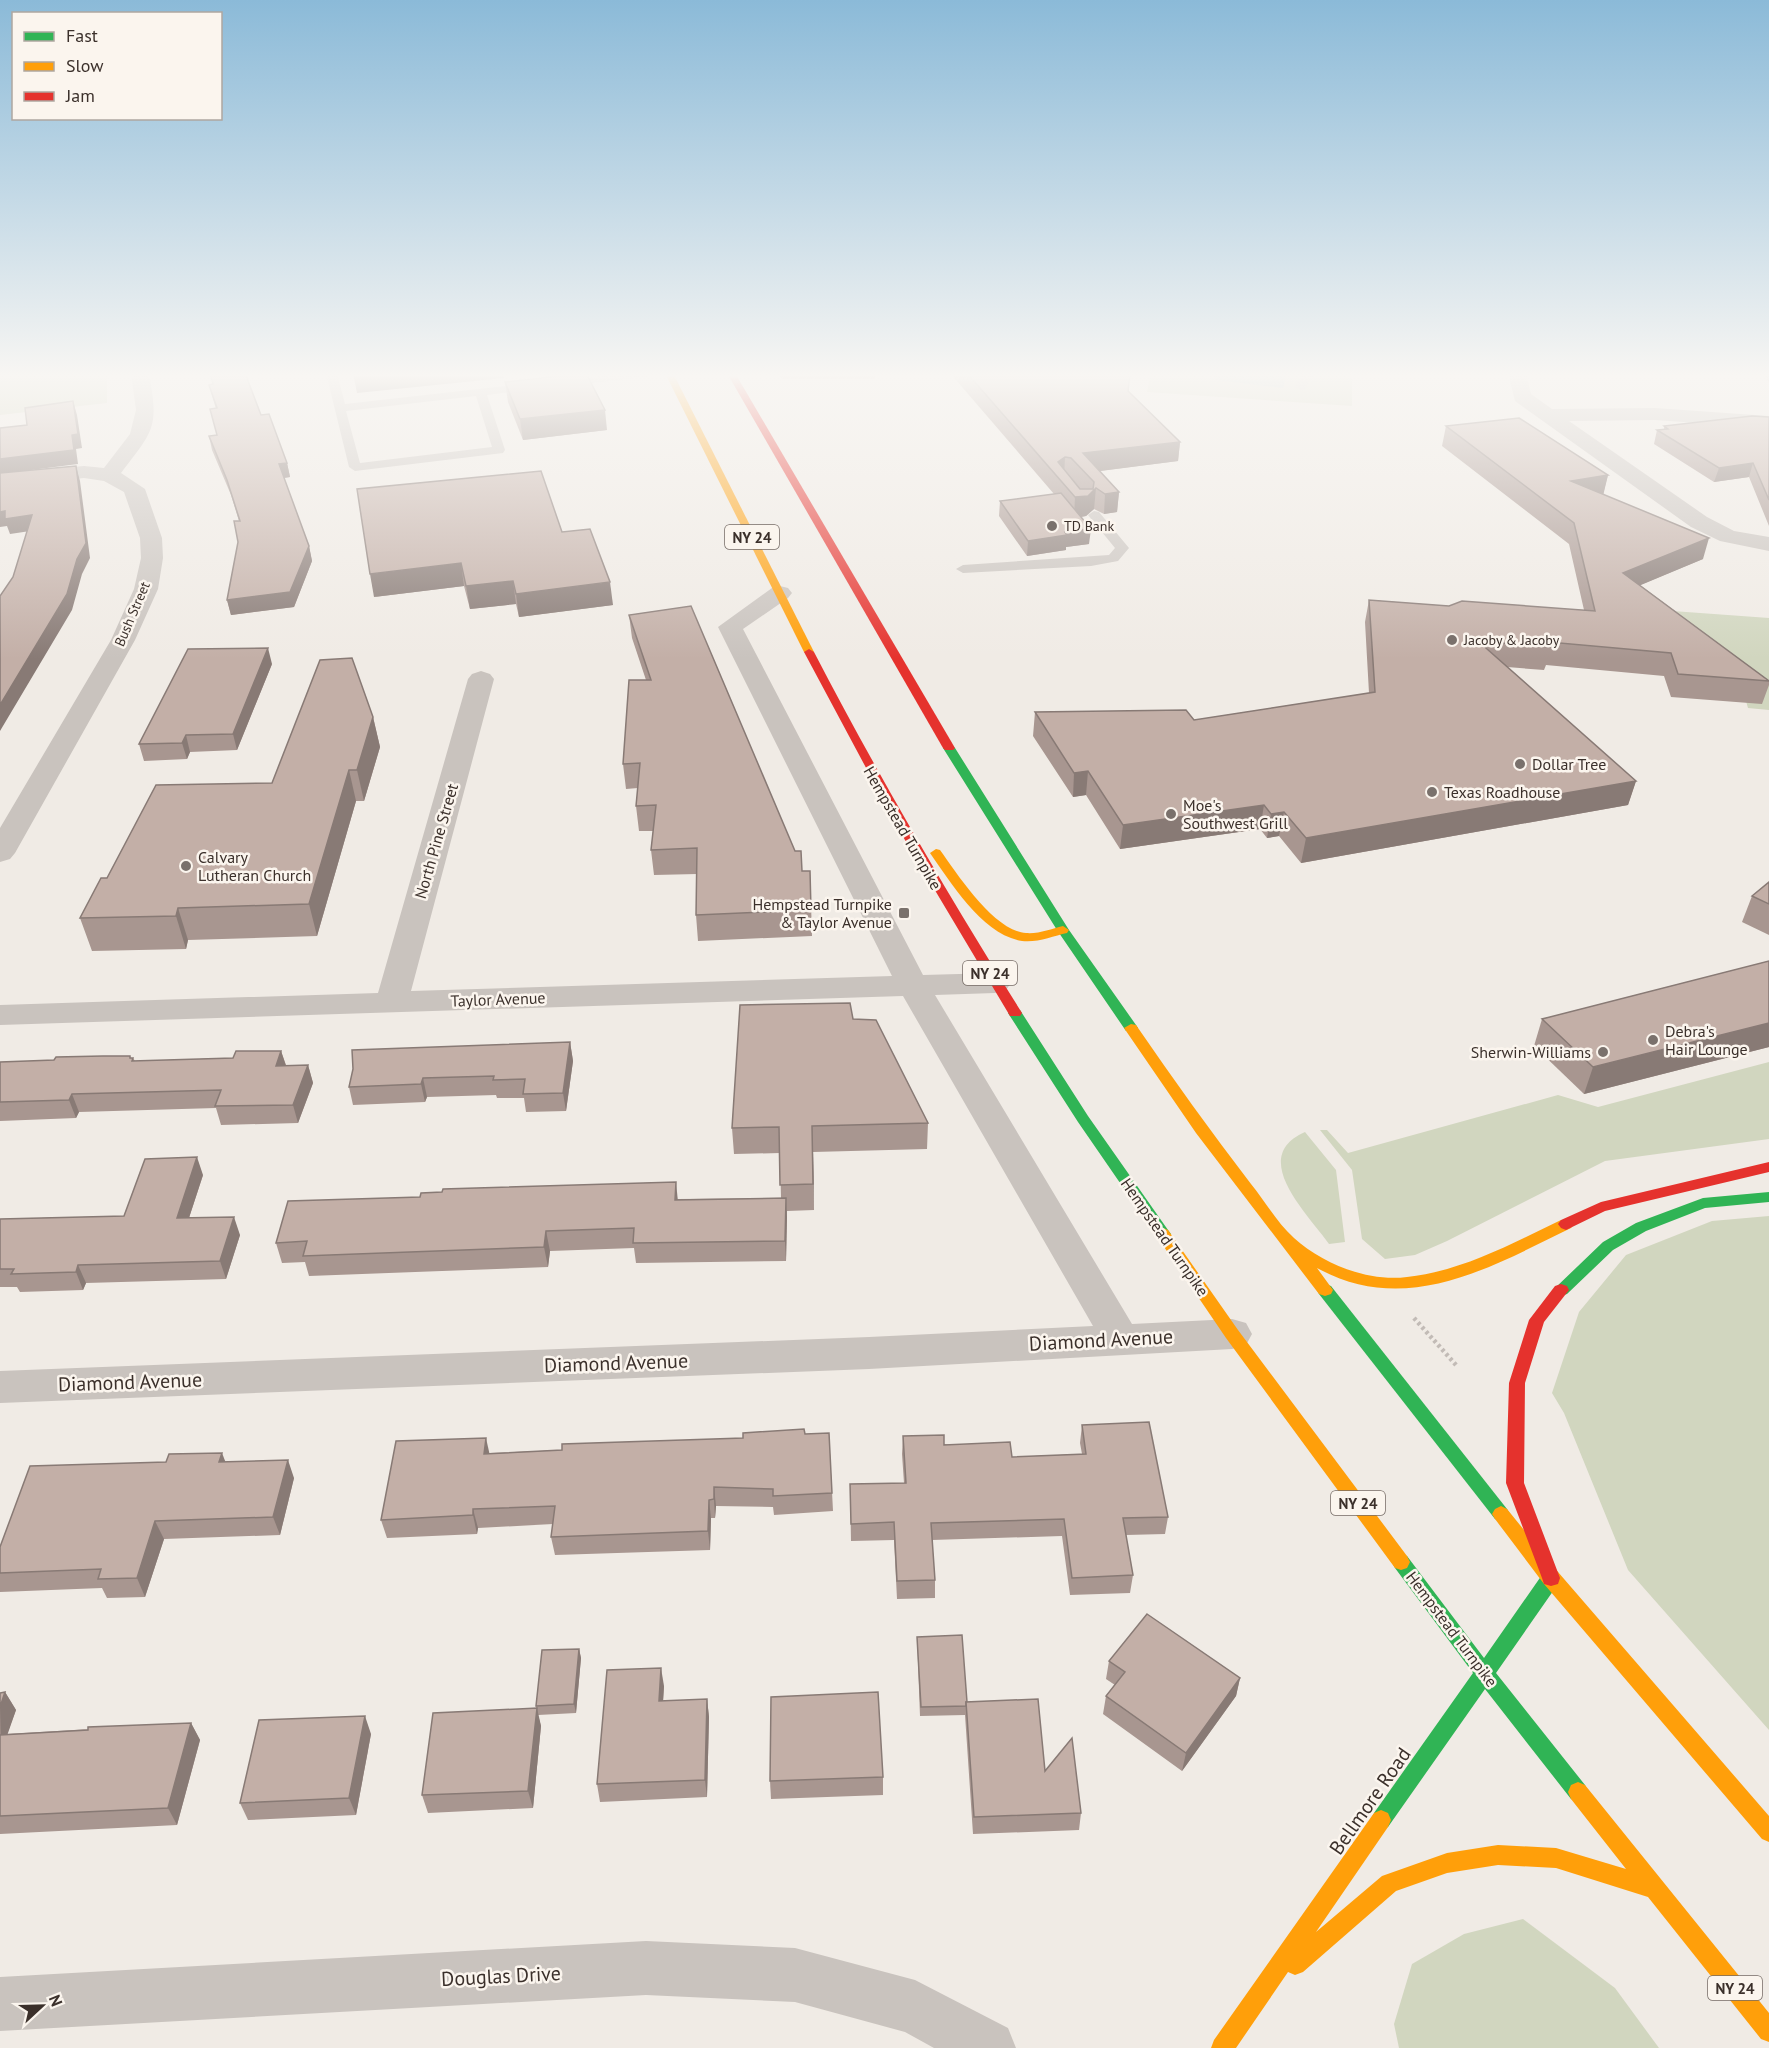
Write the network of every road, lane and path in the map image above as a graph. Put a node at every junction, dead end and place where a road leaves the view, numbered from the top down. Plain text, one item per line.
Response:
1 (114, 469) edge
2 (717, 469) edge
3 (786, 469) edge
4 (1622, 469) edge
5 (109, 475) junction
6 (0, 480) edge
7 (1094, 515) edge
8 (1769, 544) edge
9 (963, 569) dead end
10 (780, 593) junction
11 (481, 679) dead end
12 (857, 747) junction
13 (0, 853) edge
14 (1063, 930) junction
15 (995, 983) junction
16 (913, 986) junction
17 (392, 1002) junction
18 (0, 1015) edge
19 (1769, 1167) edge
20 (1769, 1197) edge
21 (1284, 1239) junction
22 (1411, 1314) dead end
23 (1232, 1334) junction
24 (1121, 1339) junction
25 (1456, 1365) dead end
26 (0, 1387) edge
27 (1551, 1578) junction
28 (1484, 1673) junction
29 (1766, 1828) edge
30 (1655, 1888) junction
31 (1257, 1996) junction
32 (0, 2004) edge
33 (1769, 2031) edge
34 (988, 2048) edge
35 (1222, 2048) edge

1 - 5 street
2 - 10 main road, Hempstead Turnpike / NY 24
3 - 14 main road
4 - 8 street
5 - 6 street
5 - 13 street, Bush Street
7 - 9 lane
10 - 12 main road, Hempstead Turnpike / NY 24
10 - 16 street
11 - 17 street, North Pine Street
12 - 14 main road
12 - 15 main road, Hempstead Turnpike / NY 24
14 - 21 main road
15 - 16 street, Taylor Avenue
15 - 23 main road, Hempstead Turnpike / NY 24
16 - 17 street, Taylor Avenue
16 - 24 street
17 - 18 street, Taylor Avenue
19 - 21 main road
20 - 27 main road
21 - 27 main road
22 - 25 path
23 - 24 street, Diamond Avenue
23 - 28 main road, Hempstead Turnpike / NY 24
24 - 26 street, Diamond Avenue
27 - 28 main road, Bellmore Road
27 - 29 main road
28 - 30 main road, Hempstead Turnpike / NY 24
28 - 31 main road, Bellmore Road
30 - 31 main road
30 - 33 main road, Hempstead Turnpike / NY 24
31 - 35 main road, Bellmore Road
32 - 34 street, Douglas Drive

